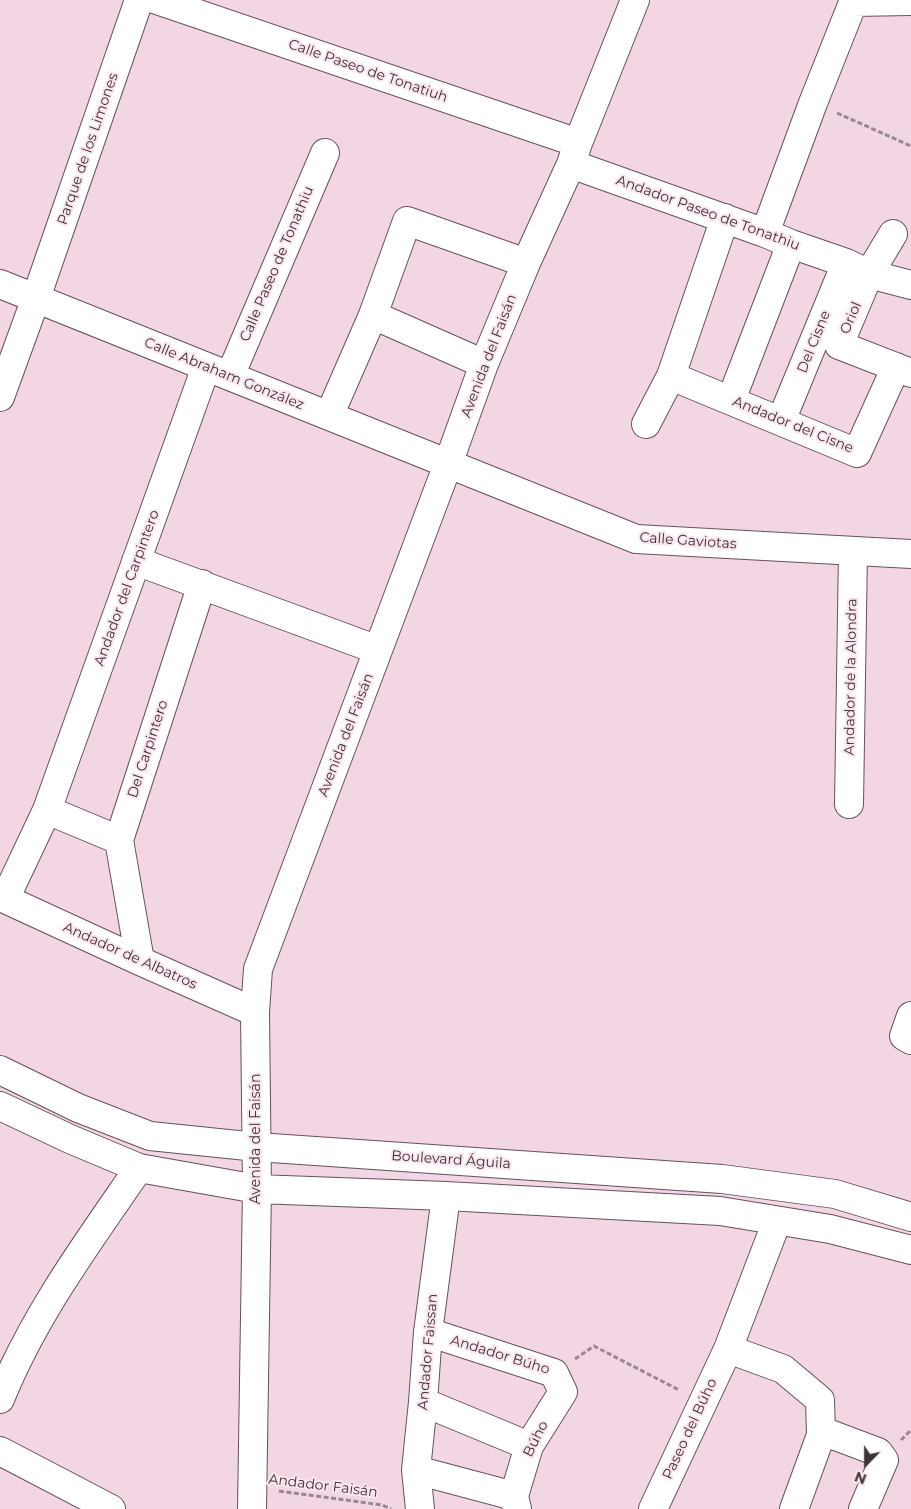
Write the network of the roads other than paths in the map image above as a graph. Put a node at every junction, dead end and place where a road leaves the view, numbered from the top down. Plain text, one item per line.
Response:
1 (139, 0) edge
2 (157, 0) edge
3 (636, 0) edge
4 (854, 1) edge
5 (911, 1) edge
6 (325, 153) dead end
7 (575, 153) junction
8 (725, 218) junction
9 (765, 233) junction
10 (893, 234) dead end
11 (791, 244) junction
12 (526, 263) junction
13 (857, 269) junction
14 (0, 284) edge
15 (911, 285) edge
16 (36, 298) junction
17 (373, 315) junction
18 (484, 364) junction
19 (903, 370) edge
20 (218, 371) junction
21 (671, 376) junction
22 (0, 396) edge
23 (731, 400) junction
24 (329, 416) junction
25 (782, 421) junction
26 (646, 424) dead end
27 (448, 464) junction
28 (853, 551) junction
29 (911, 554) edge
30 (136, 561) junction
31 (202, 584) junction
32 (378, 650) junction
33 (849, 804) dead end
34 (46, 810) junction
35 (119, 840) junction
36 (5, 899) joint
37 (140, 961) junction
38 (255, 1012) junction
39 (911, 1016) edge
40 (911, 1040) edge
41 (0, 1070) edge
42 (0, 1106) edge
43 (257, 1147) junction
44 (139, 1168) junction
45 (257, 1189) junction
46 (446, 1196) junction
47 (911, 1217) edge
48 (776, 1221) junction
49 (911, 1250) edge
50 (428, 1332) junction
51 (728, 1349) junction
52 (554, 1373) joint
53 (3, 1382) edge
54 (423, 1402) junction
55 (821, 1435) junction
56 (529, 1446) junction
57 (0, 1451) edge
58 (416, 1470) junction
59 (252, 1498) edge
60 (515, 1503) edge
61 (111, 1509) edge
62 (420, 1509) edge
63 (653, 1509) edge
64 (794, 1509) edge
65 (863, 1509) edge

1 - 16 street, Parque de los Limones
2 - 7 street, Calle Paseo de Tonatiuh
3 - 7 street, Avenida del Faisán
4 - 5 street
4 - 9 street
6 - 20 street, Calle Paseo de Tonathiu
7 - 8 street, Andador Paseo de Tonathiu
7 - 12 street, Avenida del Faisán
8 - 9 street, Andador Paseo de Tonathiu
8 - 21 street
9 - 11 street, Andador Paseo de Tonathiu
10 - 13 street, Oriol
11 - 13 street, Andador Paseo de Tonathiu
11 - 23 street
12 - 17 street
12 - 18 street, Avenida del Faisán
13 - 15 street
13 - 19 street, Oriol
13 - 25 street, Del Cisne
14 - 16 street, Calle Abraham González
16 - 20 street, Calle Abraham González
16 - 22 street, Parque de los Limones
17 - 18 street
17 - 24 street
18 - 27 street, Avenida del Faisán
19 - 25 street, Andador del Cisne
20 - 24 street, Calle Abraham González
20 - 30 street, Andador del Carpintero
21 - 23 street, Andador del Cisne
21 - 26 street
23 - 25 street, Andador del Cisne
24 - 27 street, Calle Abraham González
27 - 28 street, Calle Gaviotas
27 - 32 street, Avenida del Faisán
28 - 29 street, Calle Gaviotas
28 - 33 street, Andador de la Alondra
30 - 31 street
30 - 34 street, Andador del Carpintero
31 - 32 street
31 - 35 street, Del Carpintero
32 - 38 street, Avenida del Faisán
34 - 35 street
34 - 36 street, Andador del Carpintero
35 - 37 street
36 - 37 street, Andador de Albatros
37 - 38 street, Andador de Albatros
38 - 43 street, Avenida del Faisán
39 - 40 street
41 - 43 street, Boulevard Águila
42 - 44 street
43 - 45 street, Avenida del Faisán
43 - 47 street, Boulevard Águila
44 - 45 street
44 - 53 street
45 - 46 street
45 - 59 street, Avenida del Faisán
46 - 48 street
46 - 50 street, Andador Faissan
48 - 49 street
48 - 51 street, Paseo del Búho
50 - 52 street, Andador Búho
50 - 54 street, Andador Faissan
51 - 55 street
51 - 63 street, Paseo del Búho
52 - 56 street, Búho
54 - 56 street
54 - 58 street, Andador Faissan
55 - 64 street
55 - 65 street
56 - 60 street, Búho
57 - 61 street
58 - 60 street
58 - 62 street, Andador Faissan

